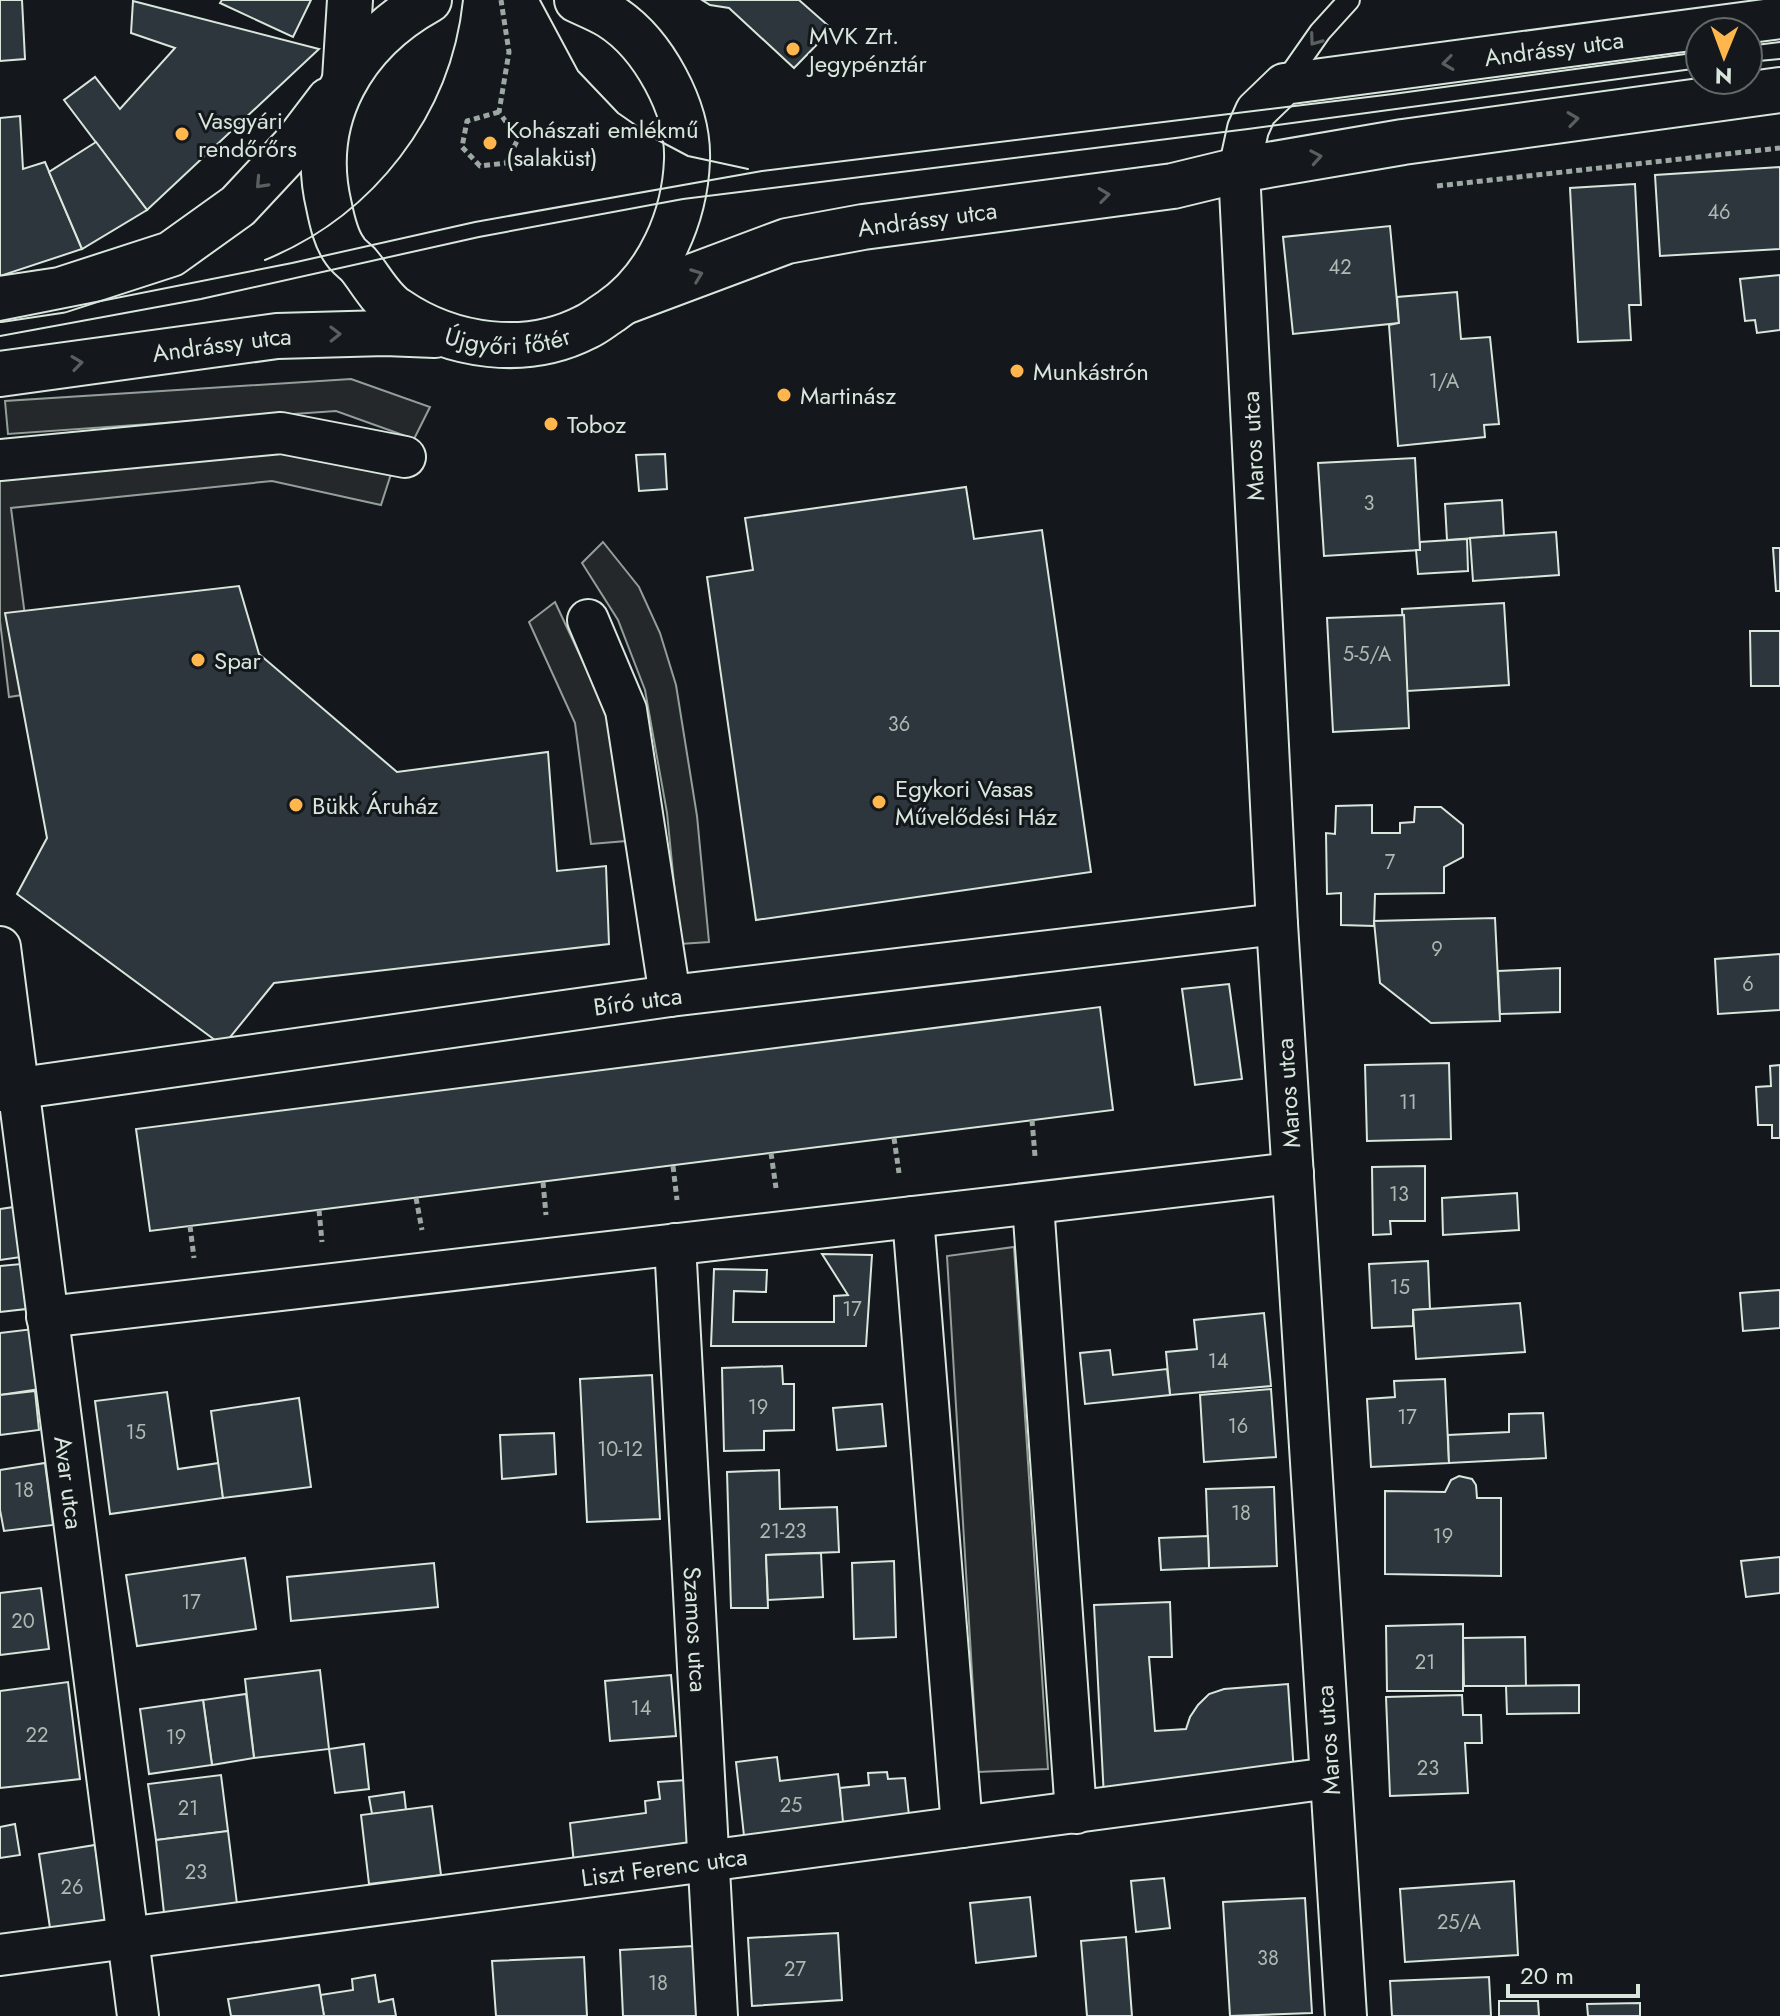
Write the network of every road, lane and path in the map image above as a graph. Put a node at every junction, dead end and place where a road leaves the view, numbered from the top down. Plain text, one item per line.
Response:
1 (350, 0) edge
2 (429, 0) edge
3 (501, 0) edge
4 (577, 0) edge
5 (1349, 0) edge
6 (1753, 14) edge
7 (345, 79) junction
8 (1284, 84) junction
9 (1780, 90) edge
10 (499, 112) junction
11 (1780, 148) edge
12 (1239, 170) junction
13 (1431, 186) dead end
14 (0, 299) edge
15 (624, 302) junction
16 (443, 336) junction
17 (0, 374) edge
18 (405, 457) dead end
19 (0, 460) edge
20 (588, 620) dead end
21 (1277, 924) junction
22 (0, 947) edge
23 (670, 996) junction
24 (9, 1090) edge
25 (1032, 1120) dead end
26 (894, 1138) dead end
27 (771, 1153) dead end
28 (1035, 1156) dead end
29 (673, 1166) dead end
30 (899, 1173) dead end
31 (1293, 1173) junction
32 (543, 1182) dead end
33 (776, 1188) dead end
34 (416, 1198) dead end
35 (677, 1200) dead end
36 (1033, 1204) junction
37 (319, 1210) dead end
38 (546, 1215) dead end
39 (913, 1217) junction
40 (190, 1226) dead end
41 (422, 1230) dead end
42 (322, 1242) dead end
43 (675, 1244) junction
44 (194, 1258) dead end
45 (47, 1317) junction
46 (1330, 1778) junction
47 (1076, 1813) junction
48 (962, 1827) junction
49 (709, 1861) junction
50 (128, 1938) junction
51 (0, 1955) edge
52 (138, 2016) edge
53 (717, 2016) edge
54 (1346, 2016) edge

1 - 7 street
2 - 7 street, Újgyőri főtér
3 - 10 path
4 - 15 street, Újgyőri főtér
5 -> 8 lane
6 -> 8 street, Andrássy utca
7 -> 14 street
7 - 16 street, Újgyőri főtér
8 - 12 street
12 -> 9 street, Andrássy utca
10 - 10 path
11 - 13 path
15 -> 12 street, Andrássy utca
12 - 21 street, Maros utca
15 - 16 street, Újgyőri főtér
17 -> 16 street, Andrássy utca
18 - 19 street
20 - 23 street
21 - 23 street, Bíró utca
21 - 31 street, Maros utca
22 - 24 street, Avar utca
23 - 24 street, Bíró utca
24 - 45 street, Avar utca
25 - 28 path
26 - 30 path
27 - 33 path
29 - 35 path
31 - 36 street
31 - 46 street, Maros utca
32 - 38 path
34 - 41 path
36 - 39 street
36 - 47 street
37 - 42 path
39 - 43 street
39 - 48 street
40 - 44 path
43 - 45 street
43 - 49 street, Szamos utca
45 - 50 street, Avar utca
46 - 47 street, Liszt Ferenc utca
46 - 54 street, Maros utca
47 - 48 street, Liszt Ferenc utca
48 - 49 street, Liszt Ferenc utca
49 - 50 street, Liszt Ferenc utca
49 - 53 street, Szamos utca
50 - 51 street, Liszt Ferenc utca
50 - 52 street, Avar utca

